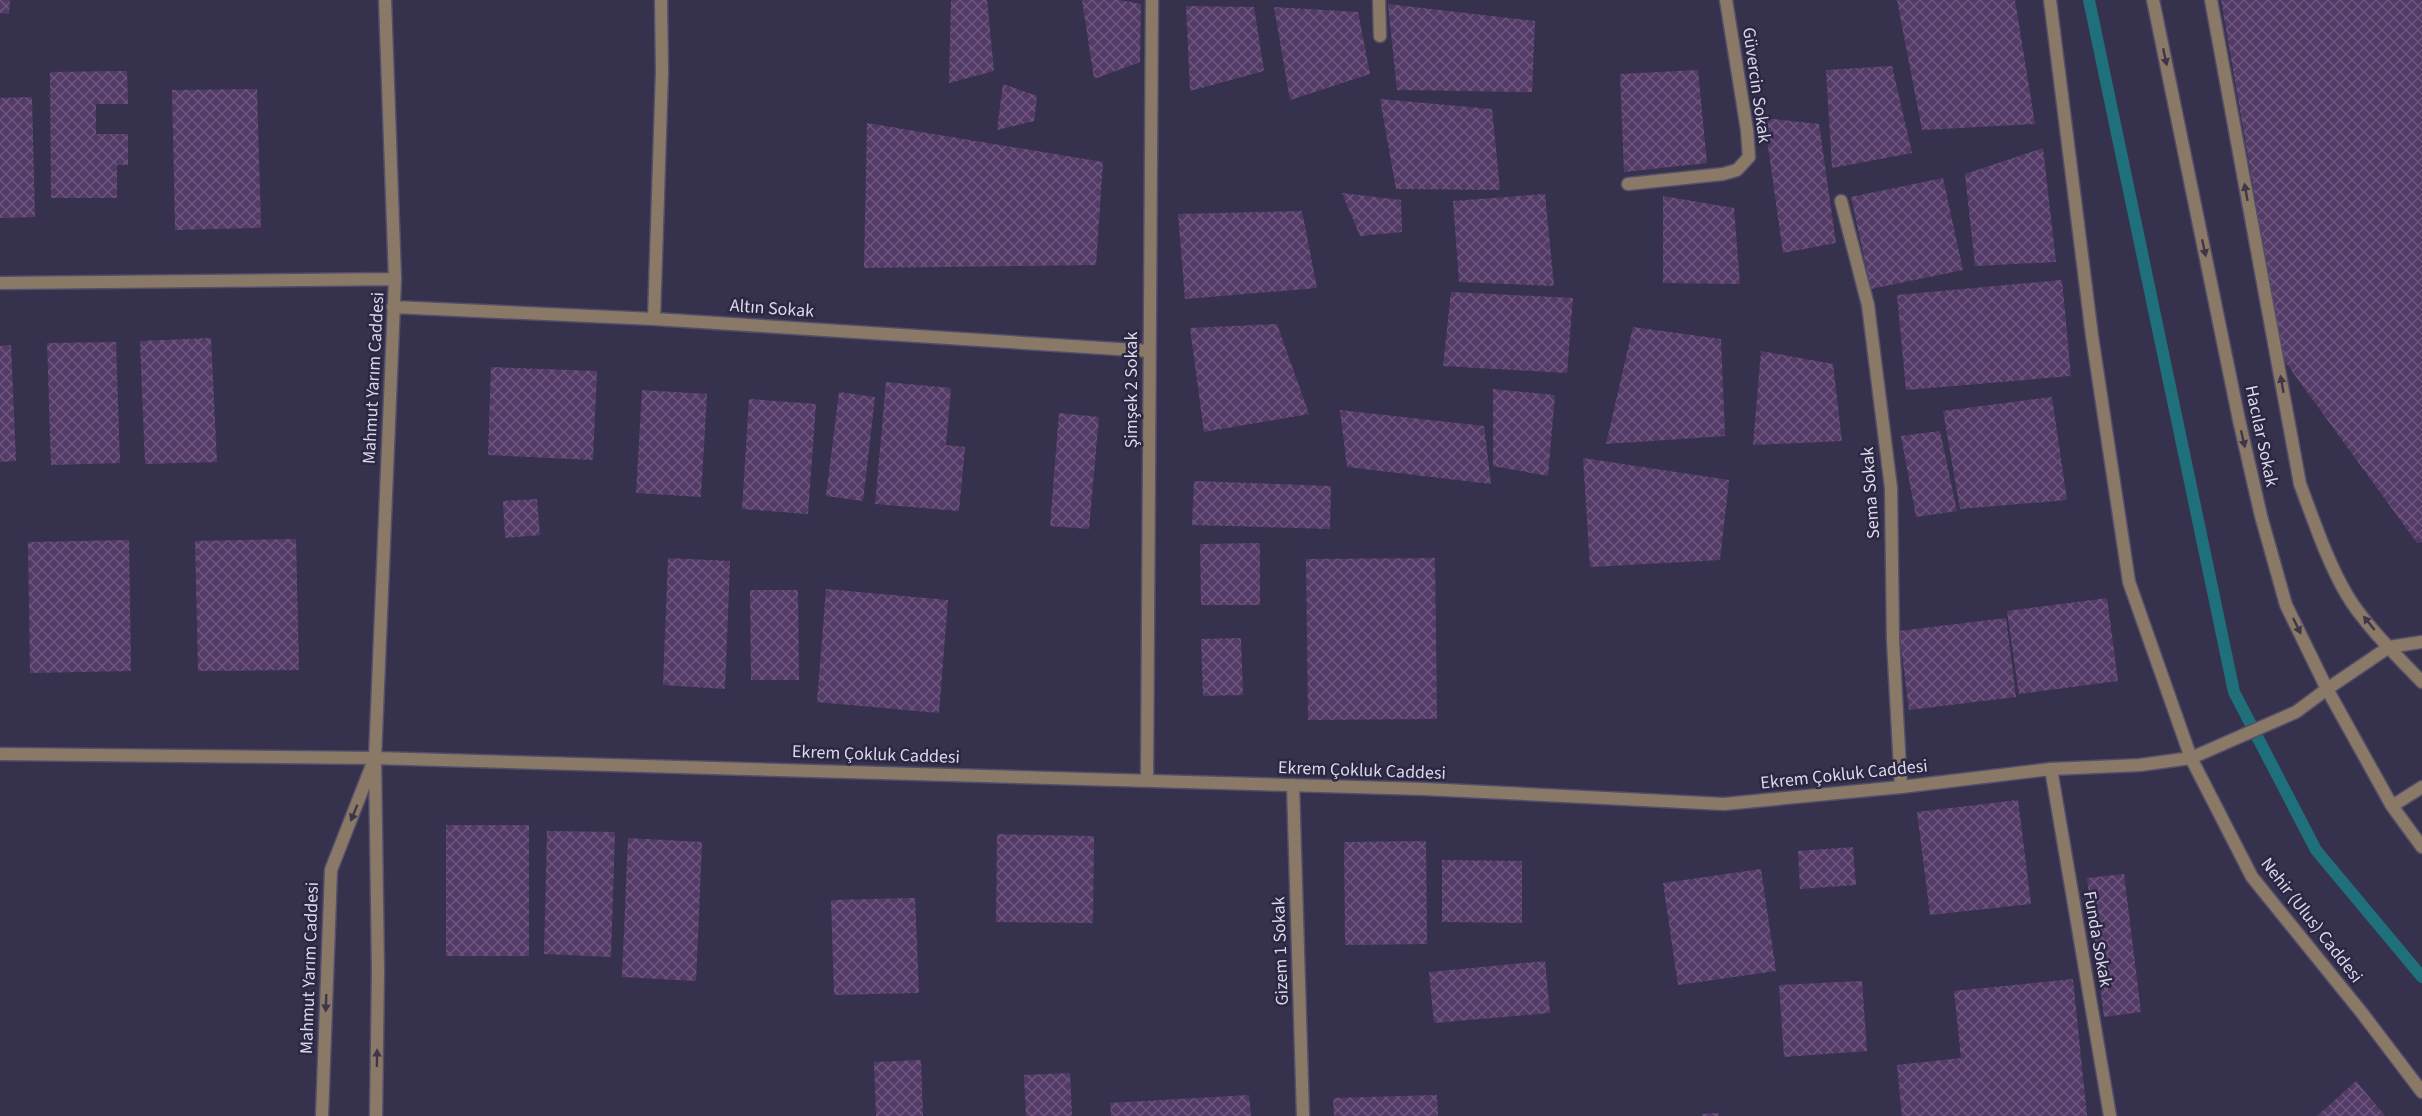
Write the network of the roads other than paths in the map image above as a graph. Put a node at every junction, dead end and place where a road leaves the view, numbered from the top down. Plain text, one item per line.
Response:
1 (385, 0) edge
2 (661, 0) edge
3 (1152, 0) edge
4 (1379, 0) edge
5 (1726, 0) edge
6 (2050, 0) edge
7 (2153, 0) edge
8 (2211, 0) edge
9 (1380, 36) dead end
10 (1628, 184) dead end
11 (1840, 201) dead end
12 (395, 279) junction
13 (0, 283) edge
14 (393, 307) junction
15 (654, 319) junction
16 (1149, 351) junction
17 (2422, 642) edge
18 (2389, 647) junction
19 (2422, 682) edge
20 (2327, 689) junction
21 (0, 753) edge
22 (375, 758) junction
23 (2191, 758) junction
24 (2051, 769) junction
25 (1147, 780) junction
26 (1293, 785) junction
27 (1900, 787) junction
28 (2422, 788) edge
29 (2392, 806) junction
30 (2422, 847) edge
31 (2422, 1092) edge
32 (322, 1116) edge
33 (376, 1116) edge
34 (1303, 1116) edge
35 (2110, 1116) edge

1 - 12 street, Mahmut Yarım Caddesi
2 - 15 street
3 - 16 street, Şimşek 2 Sokak
4 - 9 street
5 - 10 street, Güvercin Sokak
6 - 23 street, Nehir (Ulus) Caddesi
7 -> 20 street, Hacılar Sokak
18 -> 8 street, Hacılar Sokak
11 - 27 street, Sema Sokak
12 - 13 street
12 - 14 street, Mahmut Yarım Caddesi
14 - 15 street, Altın Sokak
14 - 22 street, Mahmut Yarım Caddesi
15 - 16 street, Altın Sokak
16 - 25 street, Şimşek 2 Sokak
17 - 18 street
18 - 19 street, Hacılar Sokak
18 - 20 street, Ekrem Çokluk Caddesi
20 - 23 street, Ekrem Çokluk Caddesi
20 - 29 street, Hacılar Sokak
21 - 22 street, Ekrem Çokluk Caddesi
22 - 25 street, Ekrem Çokluk Caddesi
22 -> 32 street, Mahmut Yarım Caddesi
33 -> 22 street, Mahmut Yarım Caddesi
23 - 24 street, Ekrem Çokluk Caddesi
23 - 31 street, Nehir (Ulus) Caddesi
24 - 27 street, Ekrem Çokluk Caddesi
24 - 35 street, Funda Sokak
25 - 26 street, Ekrem Çokluk Caddesi
26 - 27 street, Ekrem Çokluk Caddesi
26 - 34 street, Gizem 1 Sokak
28 - 29 street
29 - 30 street, Hacılar Sokak

